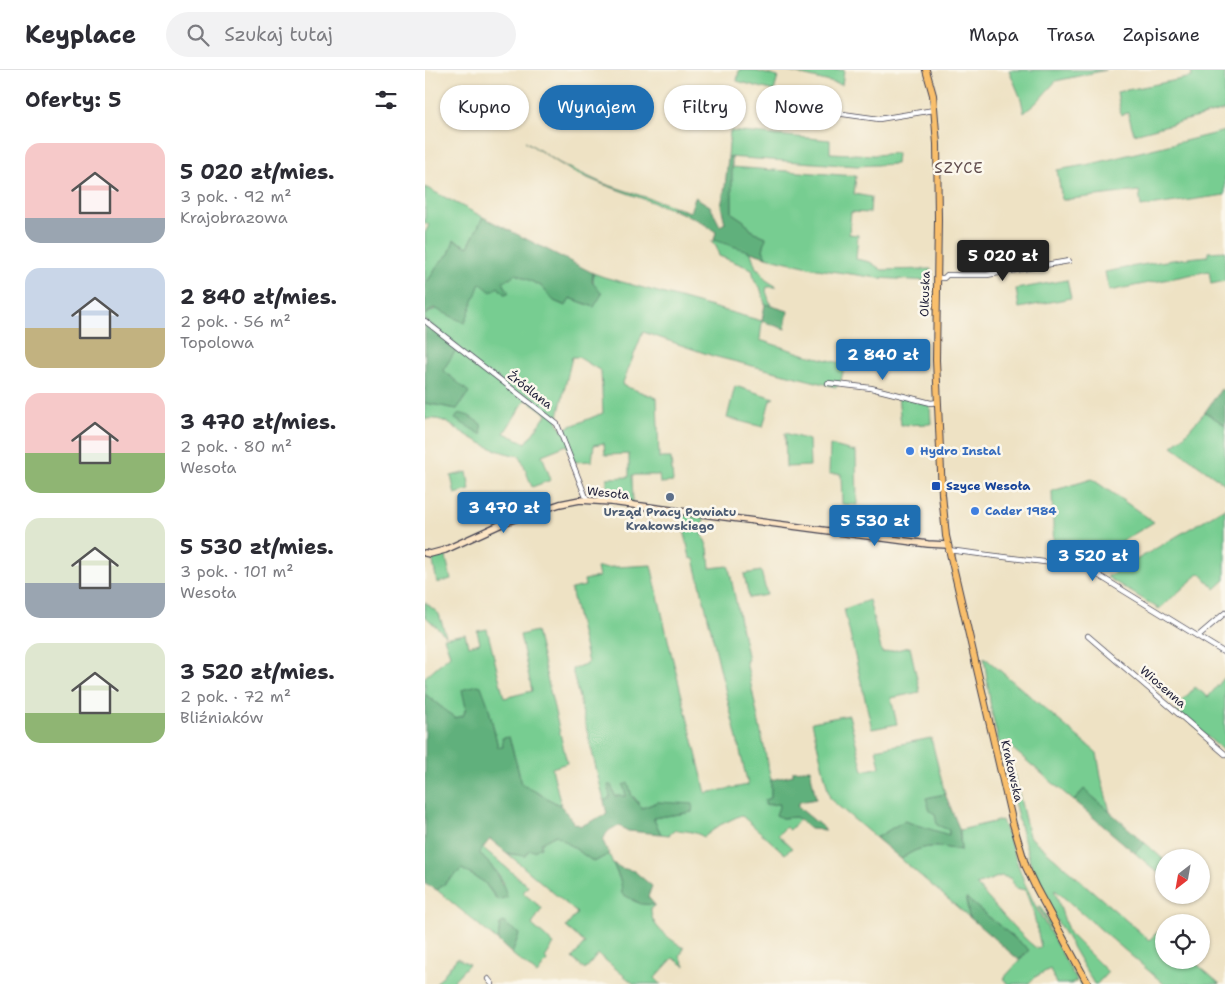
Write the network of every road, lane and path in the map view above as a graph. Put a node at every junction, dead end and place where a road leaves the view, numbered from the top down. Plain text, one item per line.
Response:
1 (926, 70) edge
2 (935, 110) junction
3 (842, 114) edge
4 (1069, 261) dead end
5 (937, 278) junction
6 (425, 321) edge
7 (828, 383) dead end
8 (938, 402) junction
9 (587, 500) junction
10 (948, 547) junction
11 (425, 553) edge
12 (1225, 613) edge
13 (1088, 636) dead end
14 (1198, 636) junction
15 (1225, 653) edge
16 (1225, 754) edge
17 (487, 979) dead end
18 (492, 984) edge
19 (1089, 984) edge

1 - 2 main road, Olkuska
2 - 3 street
2 - 5 main road, Olkuska
4 - 5 street
5 - 8 main road, Olkuska
6 - 9 street, Źródlana
7 - 8 street
8 - 10 main road, Olkuska
9 - 10 street, Wesoła
9 - 11 street, Wesoła
10 - 14 street
10 - 19 main road, Krakowska
12 - 14 street
13 - 16 street, Wiosenna
14 - 15 street
17 - 18 street

